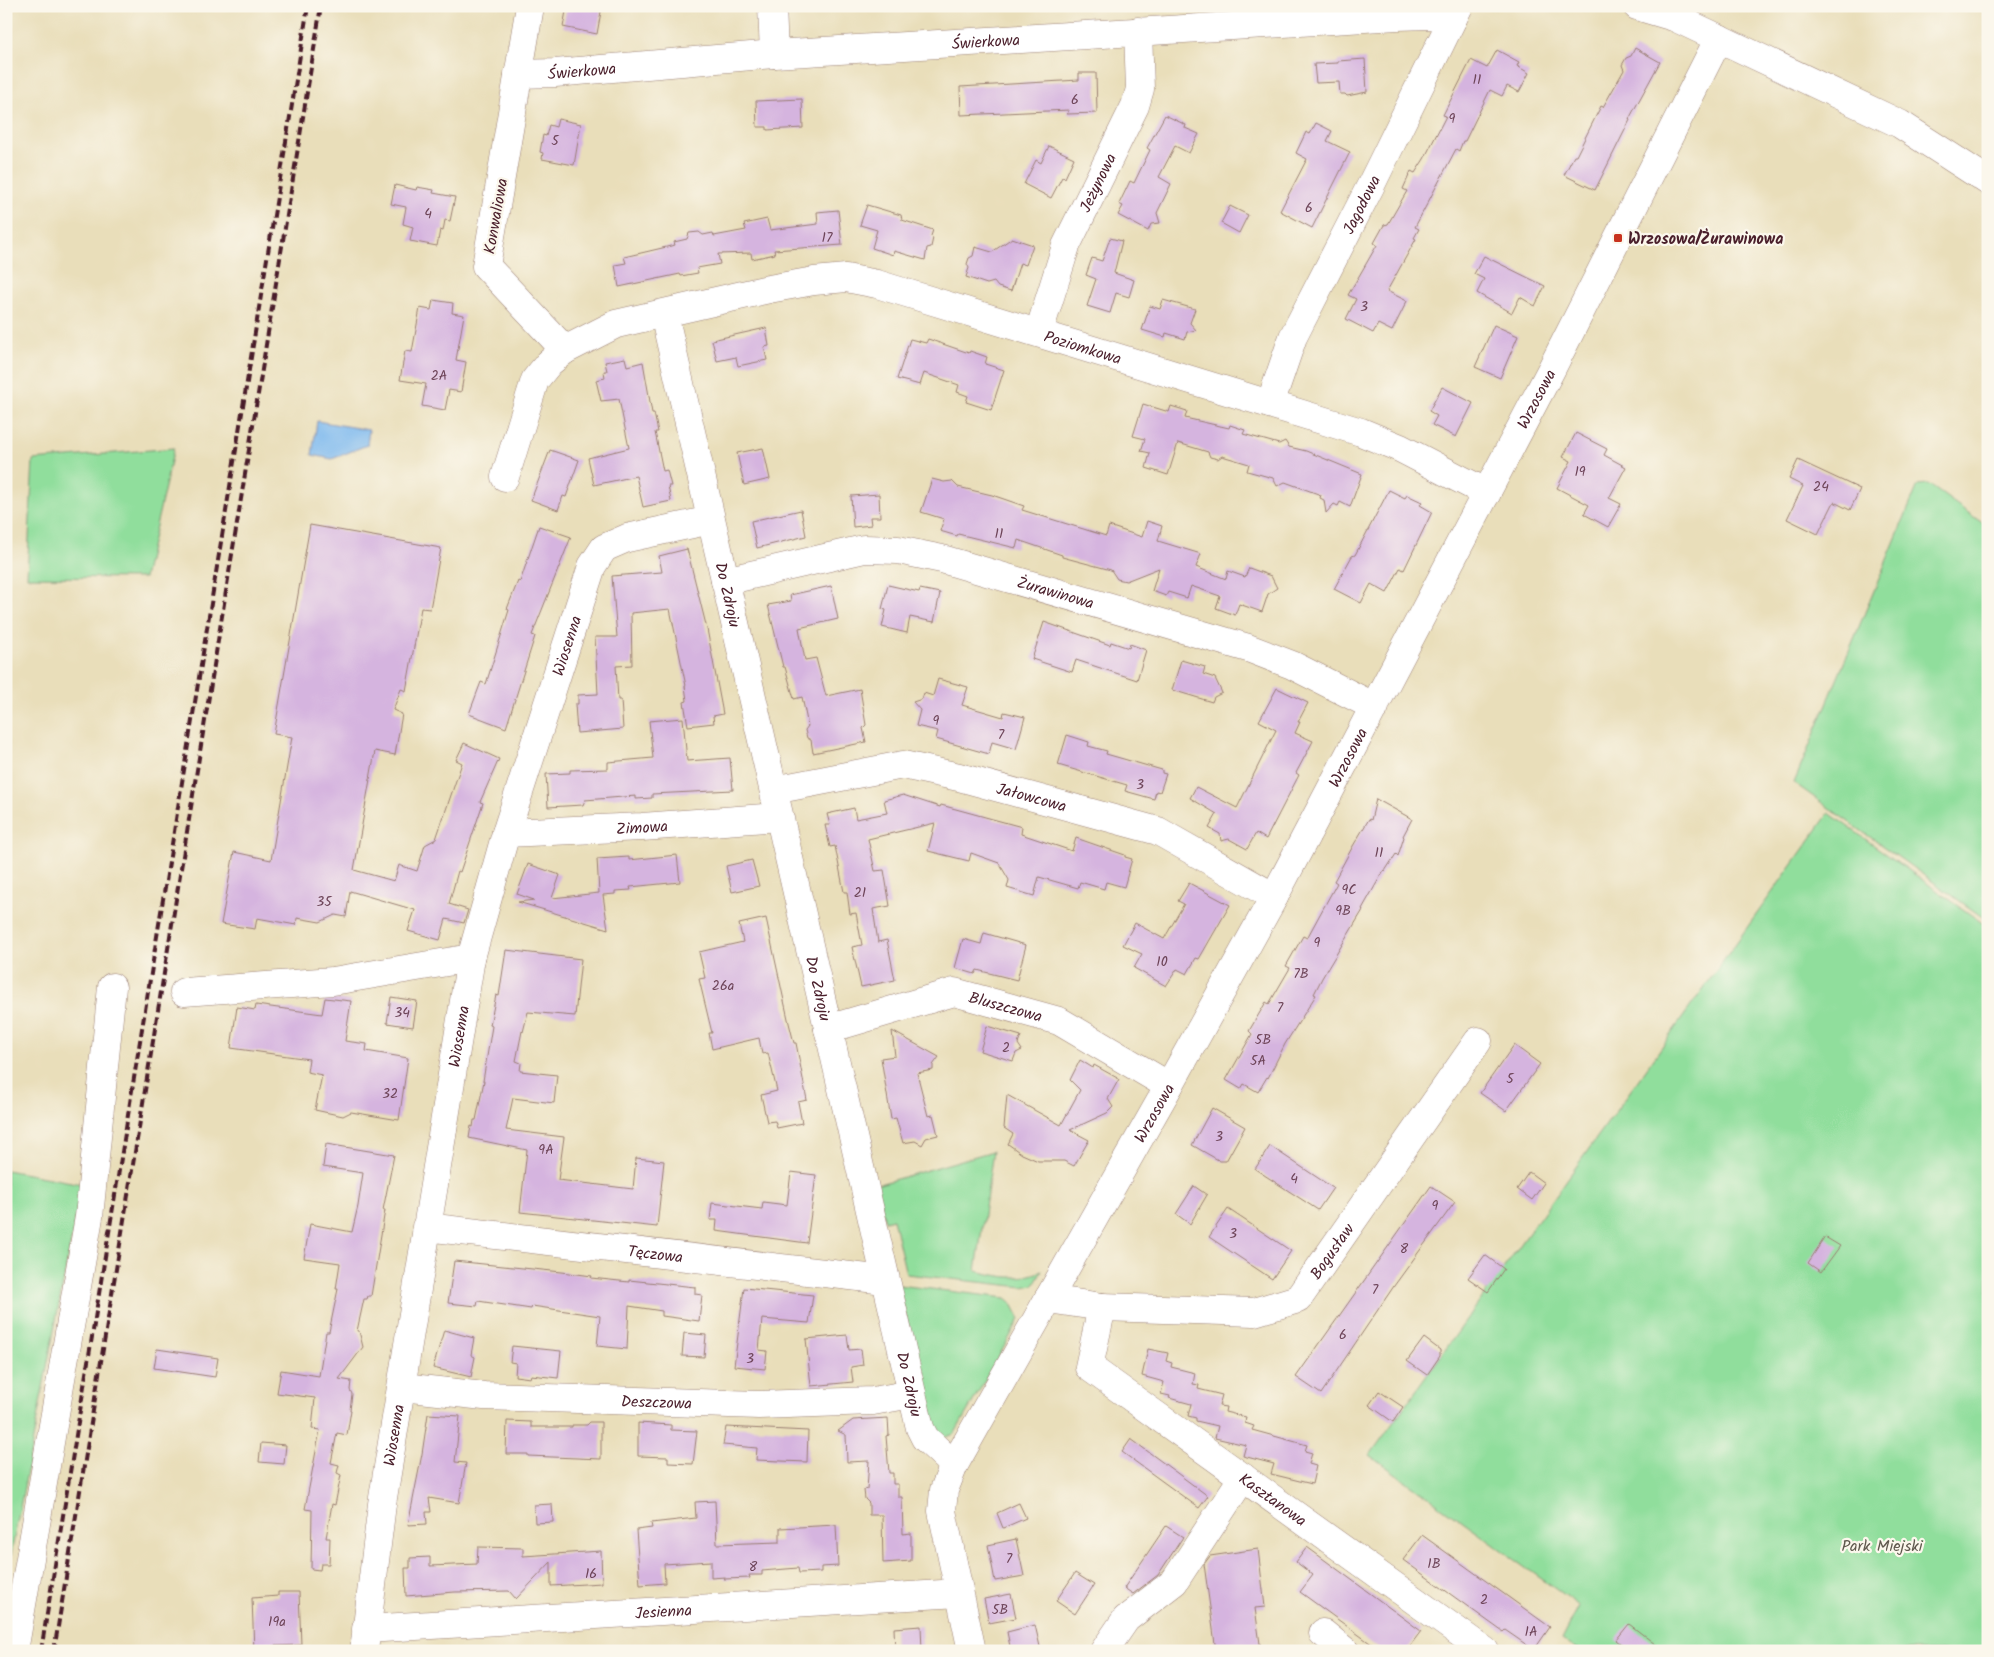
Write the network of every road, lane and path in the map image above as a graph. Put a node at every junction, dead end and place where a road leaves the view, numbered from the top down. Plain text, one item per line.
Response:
1 (530, 6) edge
2 (772, 6) edge
3 (1637, 6) edge
4 (1456, 12) edge
5 (1138, 31) junction
6 (1719, 38) junction
7 (774, 54) junction
8 (518, 74) junction
9 (1986, 173) edge
10 (664, 314) junction
11 (1039, 332) junction
12 (565, 350) junction
13 (1270, 404) junction
14 (505, 477) dead end
15 (1487, 493) junction
16 (711, 520) junction
17 (725, 581) junction
18 (1375, 707) junction
19 (774, 790) junction
20 (779, 817) junction
21 (506, 833) junction
22 (1274, 897) junction
23 (471, 958) junction
24 (112, 987) dead end
25 (184, 992) dead end
26 (828, 1029) junction
27 (1478, 1041) dead end
28 (1169, 1086) junction
29 (426, 1227) junction
30 (885, 1280) junction
31 (1048, 1299) junction
32 (1102, 1307) junction
33 (402, 1387) junction
34 (912, 1394) junction
35 (954, 1465) junction
36 (1243, 1477) junction
37 (959, 1593) junction
38 (1323, 1633) dead end
39 (365, 1640) edge
40 (14, 1651) edge
41 (972, 1651) edge
42 (1104, 1651) edge
43 (1345, 1651) edge
44 (1485, 1651) edge

1 - 8 street, Konwaliowa
2 - 7 street
3 - 6 street
4 - 5 street, Świerkowa
4 - 13 street, Jagodowa
5 - 7 street, Świerkowa
5 - 11 street, Jeżynowa
6 - 9 street
6 - 15 street, Wrzosowa
7 - 8 street, Świerkowa
8 - 12 street, Konwaliowa
10 - 11 street, Poziomkowa
10 - 12 street
10 - 16 street, Do Zdroju
11 - 13 street, Poziomkowa
12 - 14 street
13 - 15 street, Poziomkowa
15 - 18 street, Wrzosowa
16 - 17 street, Do Zdroju
16 - 21 street, Wiosenna
17 - 18 street, Żurawinowa
17 - 19 street, Do Zdroju
18 - 22 street, Wrzosowa
19 - 20 street, Do Zdroju
19 - 22 street, Jałowcowa
20 - 21 street, Zimowa
20 - 26 street, Do Zdroju
21 - 23 street, Wiosenna
22 - 28 street, Wrzosowa
23 - 25 street
23 - 29 street, Wiosenna
24 - 40 street
26 - 28 street, Bluszczowa
26 - 30 street, Do Zdroju
27 - 32 street, Bogusław
28 - 31 street, Wrzosowa
29 - 30 street, Tęczowa
29 - 33 street, Wiosenna
30 - 34 street, Do Zdroju
31 - 32 street, Bogusław
31 - 35 street, Wrzosowa
32 - 36 street
33 - 34 street, Deszczowa
33 - 39 street, Wiosenna
34 - 35 street, Do Zdroju
35 - 37 street
36 - 42 street, Kasztanowa
36 - 44 street, Kasztanowa
37 - 39 street, Jesienna
37 - 41 street
38 - 43 street

